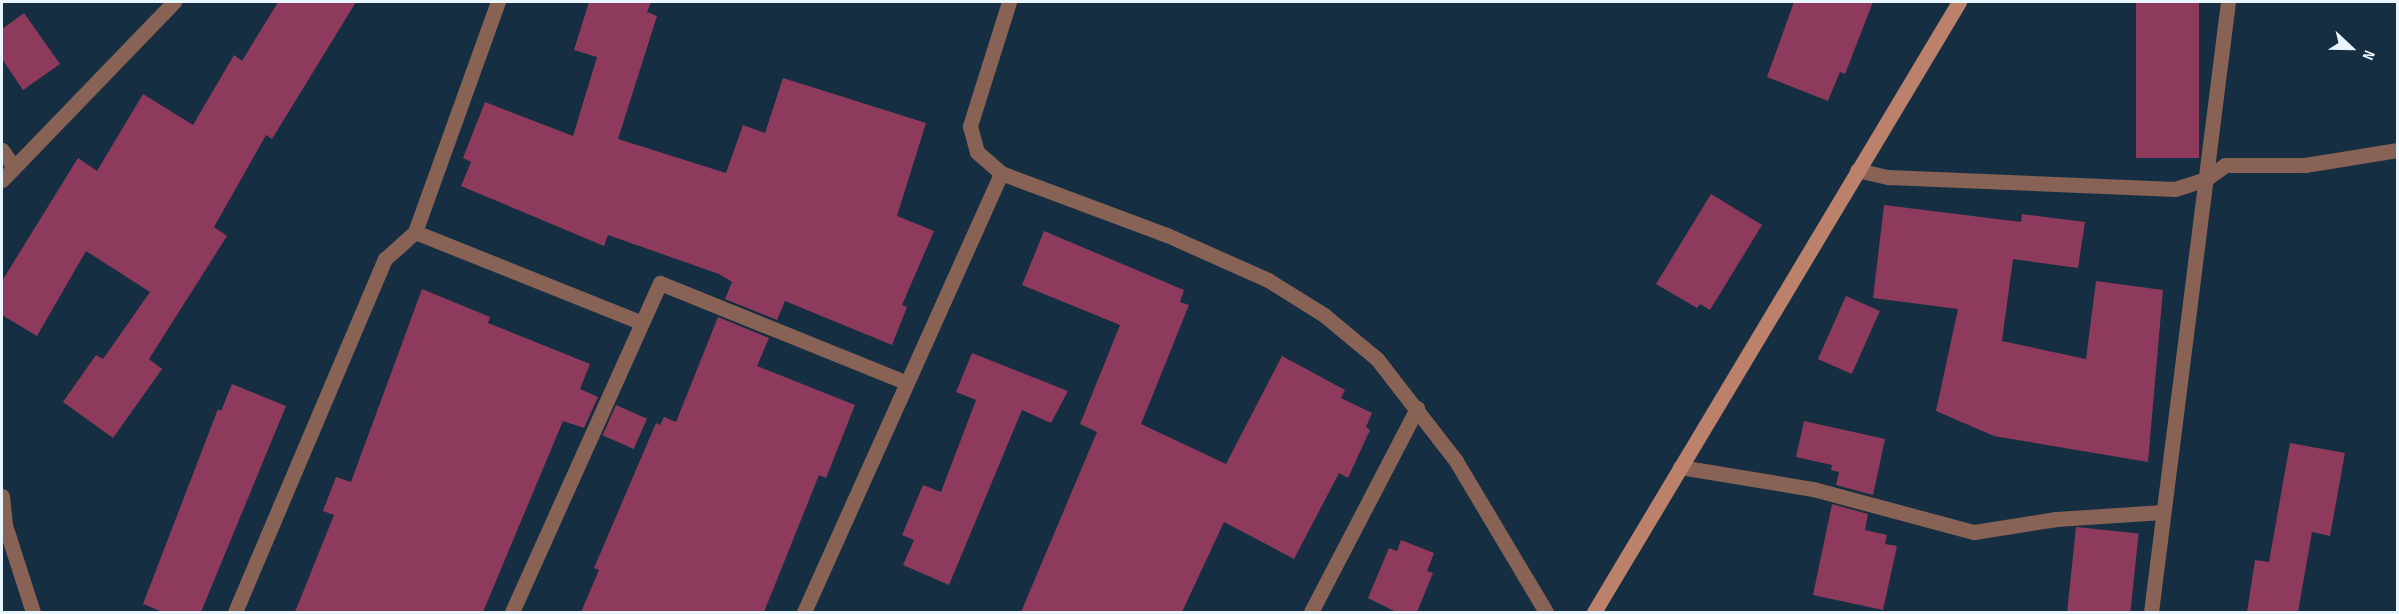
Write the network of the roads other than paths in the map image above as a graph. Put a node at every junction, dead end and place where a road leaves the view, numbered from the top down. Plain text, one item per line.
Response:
1 (174, 2) edge
2 (498, 2) edge
3 (1010, 2) edge
4 (1959, 2) edge
5 (2228, 2) edge
6 (2, 150) edge
7 (2397, 150) edge
8 (14, 167) junction
9 (1857, 170) junction
10 (1001, 173) junction
11 (2206, 179) junction
12 (2, 180) edge
13 (416, 232) junction
14 (640, 322) junction
15 (907, 383) junction
16 (1417, 408) junction
17 (1680, 468) junction
18 (2, 496) edge
19 (2163, 512) junction
20 (33, 612) edge
21 (235, 612) edge
22 (512, 612) edge
23 (804, 612) edge
24 (1311, 612) edge
25 (1546, 612) edge
26 (1594, 612) edge
27 (2151, 612) edge

1 - 8 street
2 - 13 street
3 - 10 street
4 - 9 street
5 - 11 street
6 - 8 street
7 - 11 street
8 - 12 street
9 - 11 street
9 - 17 street
10 - 15 street
10 - 16 street
11 - 19 street
13 - 14 street
13 - 21 street
14 - 15 street
14 - 22 street
15 - 23 street
16 - 24 street
16 - 25 street
17 - 19 street
17 - 26 street
18 - 20 street
19 - 27 street

